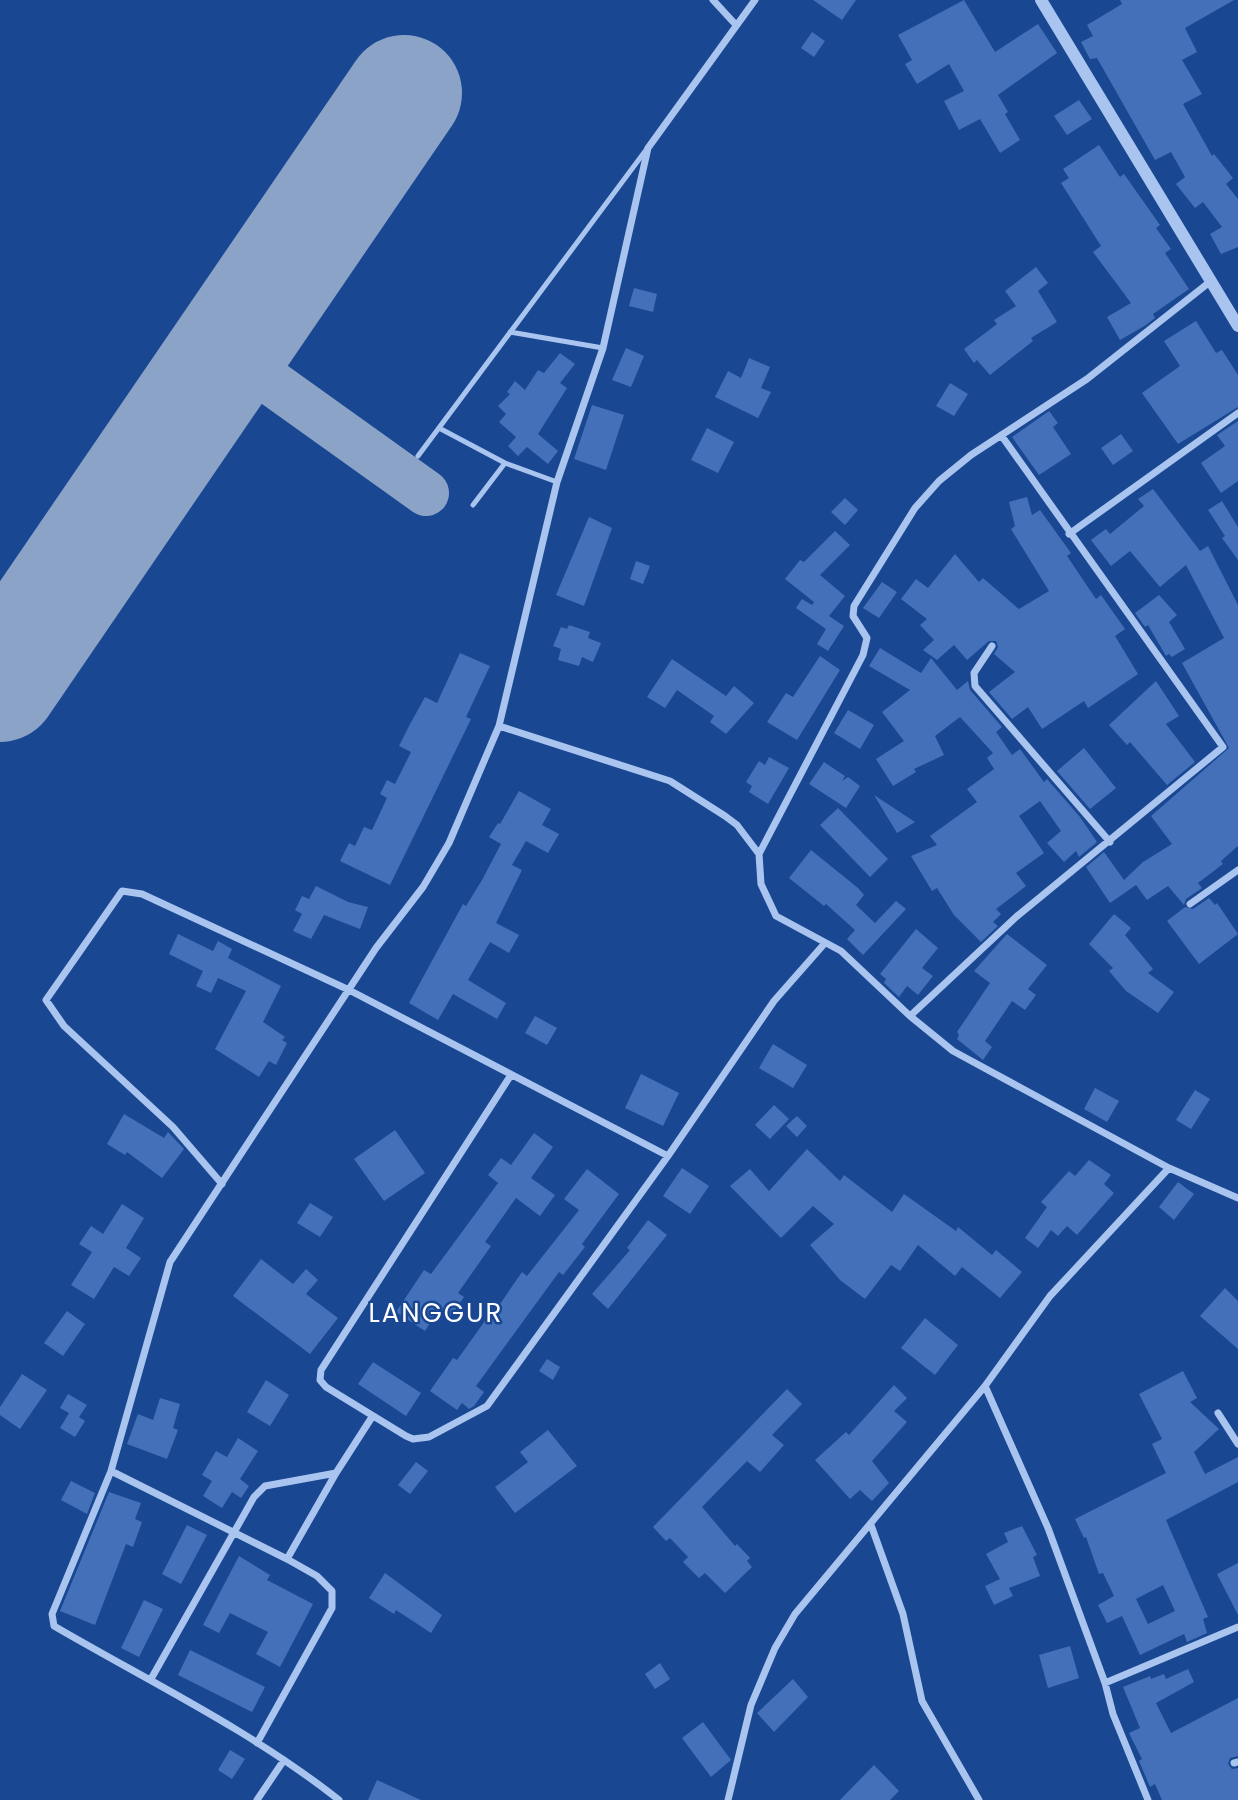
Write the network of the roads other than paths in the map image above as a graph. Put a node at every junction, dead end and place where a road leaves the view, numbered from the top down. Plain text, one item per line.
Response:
1 (713, 0) edge
2 (755, 0) edge
3 (1041, 0) edge
4 (736, 25) junction
5 (648, 148) junction
6 (1211, 281) junction
7 (1238, 326) edge
8 (510, 332) junction
9 (603, 348) junction
10 (1238, 413) edge
11 (439, 428) junction
12 (1001, 435) junction
13 (418, 456) dead end
14 (505, 463) junction
15 (557, 482) junction
16 (473, 505) dead end
17 (1069, 534) junction
18 (992, 646) dead end
19 (499, 726) junction
20 (1110, 842) junction
21 (759, 854) junction
22 (1238, 870) edge
23 (1190, 904) dead end
24 (825, 943) junction
25 (349, 990) junction
26 (910, 1016) junction
27 (511, 1075) junction
28 (668, 1156) junction
29 (1169, 1168) junction
30 (222, 1184) junction
31 (1238, 1198) edge
32 (985, 1386) junction
33 (1218, 1413) dead end
34 (372, 1416) junction
35 (1238, 1444) edge
36 (111, 1471) junction
37 (336, 1473) junction
38 (871, 1525) junction
39 (233, 1532) junction
40 (287, 1559) junction
41 (1238, 1627) edge
42 (150, 1679) junction
43 (1105, 1683) junction
44 (257, 1743) junction
45 (284, 1760) junction
46 (257, 1800) edge
47 (339, 1800) edge
48 (728, 1800) edge
49 (979, 1800) edge
50 (1147, 1800) edge

1 - 4 street
2 - 4 street
3 - 6 street
4 - 5 street
5 - 8 lane
5 - 9 street
6 - 7 street
6 - 12 street
8 - 9 lane
8 - 11 lane
9 - 15 street
10 - 17 street
11 - 13 lane
11 - 14 lane
12 - 17 street
12 - 21 street
14 - 15 lane
14 - 16 lane
15 - 19 street
17 - 20 street
18 - 20 street
19 - 21 street
19 - 25 street
20 - 26 street
21 - 24 street
22 - 23 street
24 - 26 street
24 - 28 street
25 - 27 street
25 - 30 street
25 - 30 street
26 - 29 street
27 - 28 street
27 - 34 street
28 - 34 street
29 - 31 street
29 - 32 street
30 - 36 street
32 - 38 street
32 - 43 street
33 - 35 street
34 - 37 street
36 - 39 street
36 - 42 street
37 - 39 street
37 - 40 street
38 - 48 street
38 - 49 street
39 - 40 street
39 - 42 street
40 - 44 street
41 - 43 street
42 - 44 street
43 - 50 street
44 - 45 street
45 - 46 street
45 - 47 street

